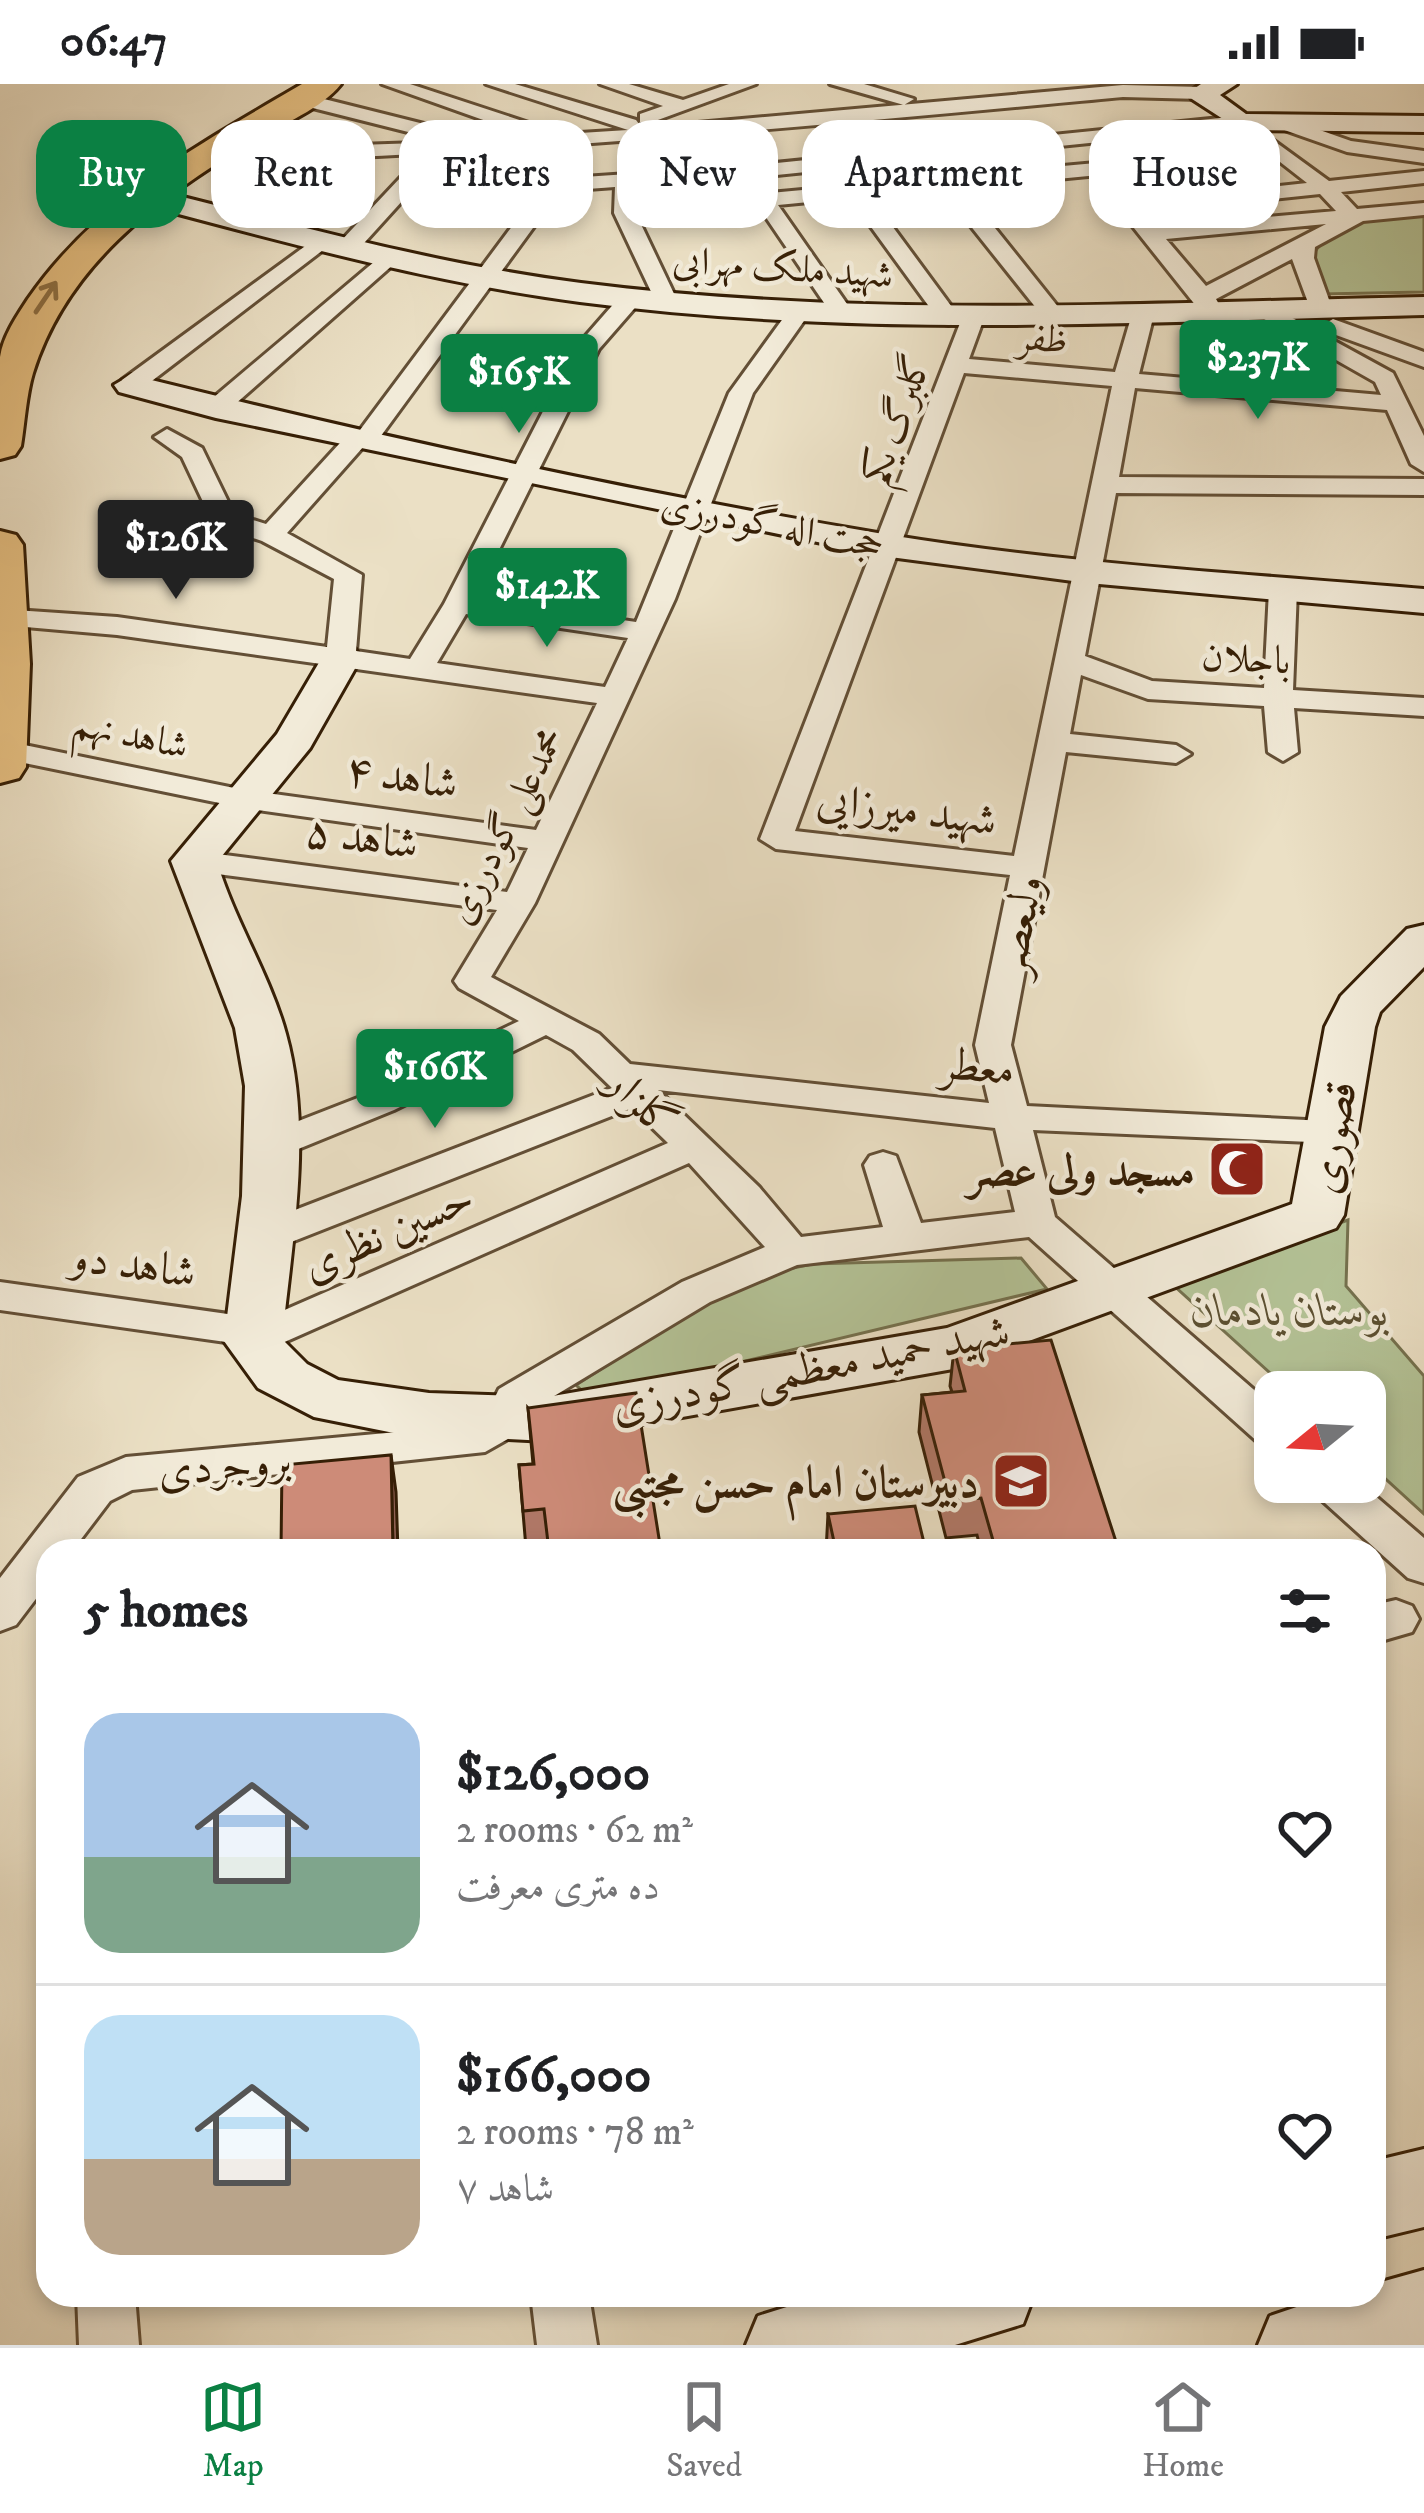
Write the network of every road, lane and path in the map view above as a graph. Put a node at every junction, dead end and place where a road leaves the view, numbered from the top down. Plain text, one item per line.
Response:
1 (495, 84) edge
2 (609, 84) edge
3 (839, 84) edge
4 (964, 84) edge
5 (341, 87) edge
6 (1200, 87) edge
7 (752, 89) edge
8 (1067, 90) edge
9 (1025, 100) junction
10 (684, 106) junction
11 (938, 108) junction
12 (849, 116) junction
13 (279, 120) edge
14 (419, 120) edge
15 (486, 120) edge
16 (617, 120) edge
17 (641, 120) edge
18 (852, 120) edge
19 (945, 120) edge
20 (1092, 120) edge
21 (1238, 120) edge
22 (787, 121) junction
23 (778, 122) edge
24 (1280, 122) joint
25 (1424, 124) edge
26 (802, 145) edge
27 (1280, 152) edge
28 (211, 156) edge
29 (1424, 157) edge
30 (187, 172) edge
31 (1424, 176) edge
32 (1326, 188) junction
33 (399, 189) edge
34 (1280, 193) edge
35 (187, 207) edge
36 (1424, 209) edge
37 (1354, 218) junction
38 (778, 220) edge
39 (109, 228) edge
40 (523, 228) edge
41 (633, 228) edge
42 (886, 228) edge
43 (984, 228) edge
44 (1145, 228) edge
45 (1150, 234) junction
46 (333, 245) junction
47 (1304, 245) junction
48 (387, 259) junction
49 (30, 262) dead end
50 (486, 278) junction
51 (632, 297) junction
52 (666, 301) junction
53 (1208, 304) junction
54 (1424, 306) edge
55 (1292, 309) junction
56 (800, 311) junction
57 (843, 314) junction
58 (1143, 314) junction
59 (961, 318) junction
60 (1055, 318) junction
61 (1424, 360) edge
62 (956, 365) junction
63 (1125, 380) junction
64 (131, 385) joint
65 (1397, 404) junction
66 (216, 408) junction
67 (167, 437) dead end
68 (362, 438) junction
69 (0, 446) edge
70 (1424, 464) edge
71 (524, 474) junction
72 (1105, 485) junction
73 (1424, 487) edge
74 (696, 508) junction
75 (271, 535) junction
76 (0, 545) edge
77 (890, 546) junction
78 (1088, 572) junction
79 (1283, 590) junction
80 (1424, 601) edge
81 (458, 604) junction
82 (3, 617) junction
83 (645, 632) junction
84 (340, 658) junction
85 (1070, 661) junction
86 (419, 669) junction
87 (615, 697) junction
88 (1278, 701) junction
89 (1424, 707) edge
90 (1053, 742) junction
91 (1, 748) edge
92 (1283, 752) dead end
93 (1176, 754) dead end
94 (0, 766) edge
95 (244, 799) junction
96 (776, 838) joint
97 (547, 841) junction
98 (194, 861) junction
99 (1028, 867) junction
100 (518, 903) junction
101 (1424, 939) edge
102 (471, 981) joint
103 (543, 1023) junction
104 (624, 1083) junction
105 (1007, 1118) junction
106 (1334, 1131) junction
107 (273, 1145) junction
108 (690, 1148) junction
109 (883, 1165) dead end
110 (1037, 1223) junction
111 (905, 1237) junction
112 (262, 1238) junction
113 (791, 1252) junction
114 (1109, 1289) junction
115 (0, 1296) edge
116 (254, 1336) junction
117 (1254, 1415) edge
118 (505, 1421) junction
119 (1354, 1503) edge
120 (56, 1539) edge
121 (36, 1565) edge
122 (1424, 1565) edge
123 (0, 1612) edge
124 (1424, 2188) edge
125 (1386, 2197) edge
126 (107, 2307) edge
127 (562, 2307) edge
128 (953, 2307) edge
129 (1424, 2311) edge
130 (874, 2334) edge
131 (109, 2345) edge
132 (567, 2345) edge
133 (787, 2345) edge
134 (1299, 2345) edge

1 - 16 street
2 - 10 street
3 - 11 street
4 - 9 street
5 - 13 highway
5 - 14 street
5 - 15 street
5 - 49 highway
6 - 8 street
6 - 21 street
7 - 10 street
7 - 12 street
8 - 9 street
8 - 20 street
9 - 11 street
10 - 17 street
11 - 12 street
11 - 19 street
12 - 18 street
12 - 22 street
22 - 23 street
22 - 26 street
24 - 25 street
24 - 29 street
27 - 32 street
28 - 30 highway
31 - 32 street
32 - 34 street
32 - 37 street
33 - 46 street
35 - 46 street, شهید ملک مهرابی
36 - 37 street
37 - 45 street
37 - 47 street
38 - 57 street
69 -> 39 highway
40 - 50 street
41 - 52 street
42 - 59 street
43 - 60 street
44 - 45 street
45 - 53 street
46 - 48 street, شهید ملک مهرابی
46 - 64 street
47 - 53 street
47 - 55 street
48 - 50 street, شهید ملک مهرابی
48 - 66 street
50 - 51 street, شهید ملک مهرابی
50 - 68 street
51 - 52 street, شهید ملک مهرابی
51 - 71 street
52 - 56 street, شهید ملک مهرابی
53 - 55 street, شهید ملک مهرابی
53 - 58 street, شهید ملک مهرابی
54 - 55 street, شهید ملک مهرابی
55 - 61 street
55 - 65 street
56 - 57 street, شهید ملک مهرابی
56 - 74 street, محمدعلی گودرزی
57 - 59 street, شهید ملک مهرابی
58 - 60 street, شهید ملک مهرابی
58 - 63 street, ولیعصر
59 - 60 street, شهید ملک مهرابی
59 - 62 street, گلبرگ یکم
62 - 63 street, ظفر
62 - 77 street, گلبرگ یکم
63 - 65 street, ظفر
63 - 72 street, ولیعصر
64 - 66 street, حجت اله گودرزی
65 - 70 street
66 - 68 street, حجت اله گودرزی
67 - 75 street
68 - 71 street, حجت اله گودرزی
68 - 75 street
71 - 74 street, حجت اله گودرزی
71 - 81 street
72 - 73 street
72 - 78 street, ولیعصر
74 - 77 street, حجت اله گودرزی
74 - 83 street, محمدعلی گودرزی
75 - 84 street
76 - 82 highway
77 - 78 street, حجت اله گودرزی
77 - 96 street, گلبرگ یکم
78 - 79 street, حجت اله گودرزی
78 - 85 street, ولیعصر
79 - 80 street, حجت اله گودرزی
79 - 88 street
81 - 83 street
81 - 86 street
82 - 84 street
82 - 91 highway
83 - 87 street, محمدعلی گودرزی
84 - 86 street
84 - 95 street
85 - 88 street, باجلان
85 - 90 street, ولیعصر
86 - 87 street
87 - 97 street, محمدعلی گودرزی
88 - 89 street, باجلان
88 - 92 street
90 - 93 street
90 - 99 street, ولیعصر
91 - 94 highway
91 - 95 street, شاهد نهم
95 - 97 street, شاهد ۴
95 - 98 street
96 - 99 street, شهید میرزایی
97 - 100 street, محمدعلی گودرزی
98 - 100 street, شاهد ۵
98 - 107 street
99 - 105 street, ولیعصر
100 - 102 street, محمدعلی گودرزی
101 - 106 street, قصوری
102 - 103 street, گلزار
103 - 104 street, گلزار
103 - 107 street
104 - 105 street, معطر
104 - 108 street, گلزار
104 - 112 street
105 - 106 street, معطر
105 - 110 street, ولیعصر
106 - 114 street, قصوری
107 - 112 street
108 - 113 street, گلزار
108 - 116 street, حسین نظری
109 - 111 street
110 - 111 street, شهید حمید معظمی گودرزی
110 - 114 street
111 - 113 street, شهید حمید معظمی گودرزی
112 - 116 street
113 - 118 street, شهید حمید معظمی گودرزی
114 - 117 street
114 - 118 street, شهید حمید معظمی گودرزی
115 - 116 street, شاهد دو
116 - 118 street, شهید حمید معظمی گودرزی
118 - 120 street, بروجردی
119 - 122 street
121 - 123 street, بروجردی
124 - 125 street
126 - 131 street
127 - 132 street
128 - 130 street
129 - 134 street
130 - 133 street

